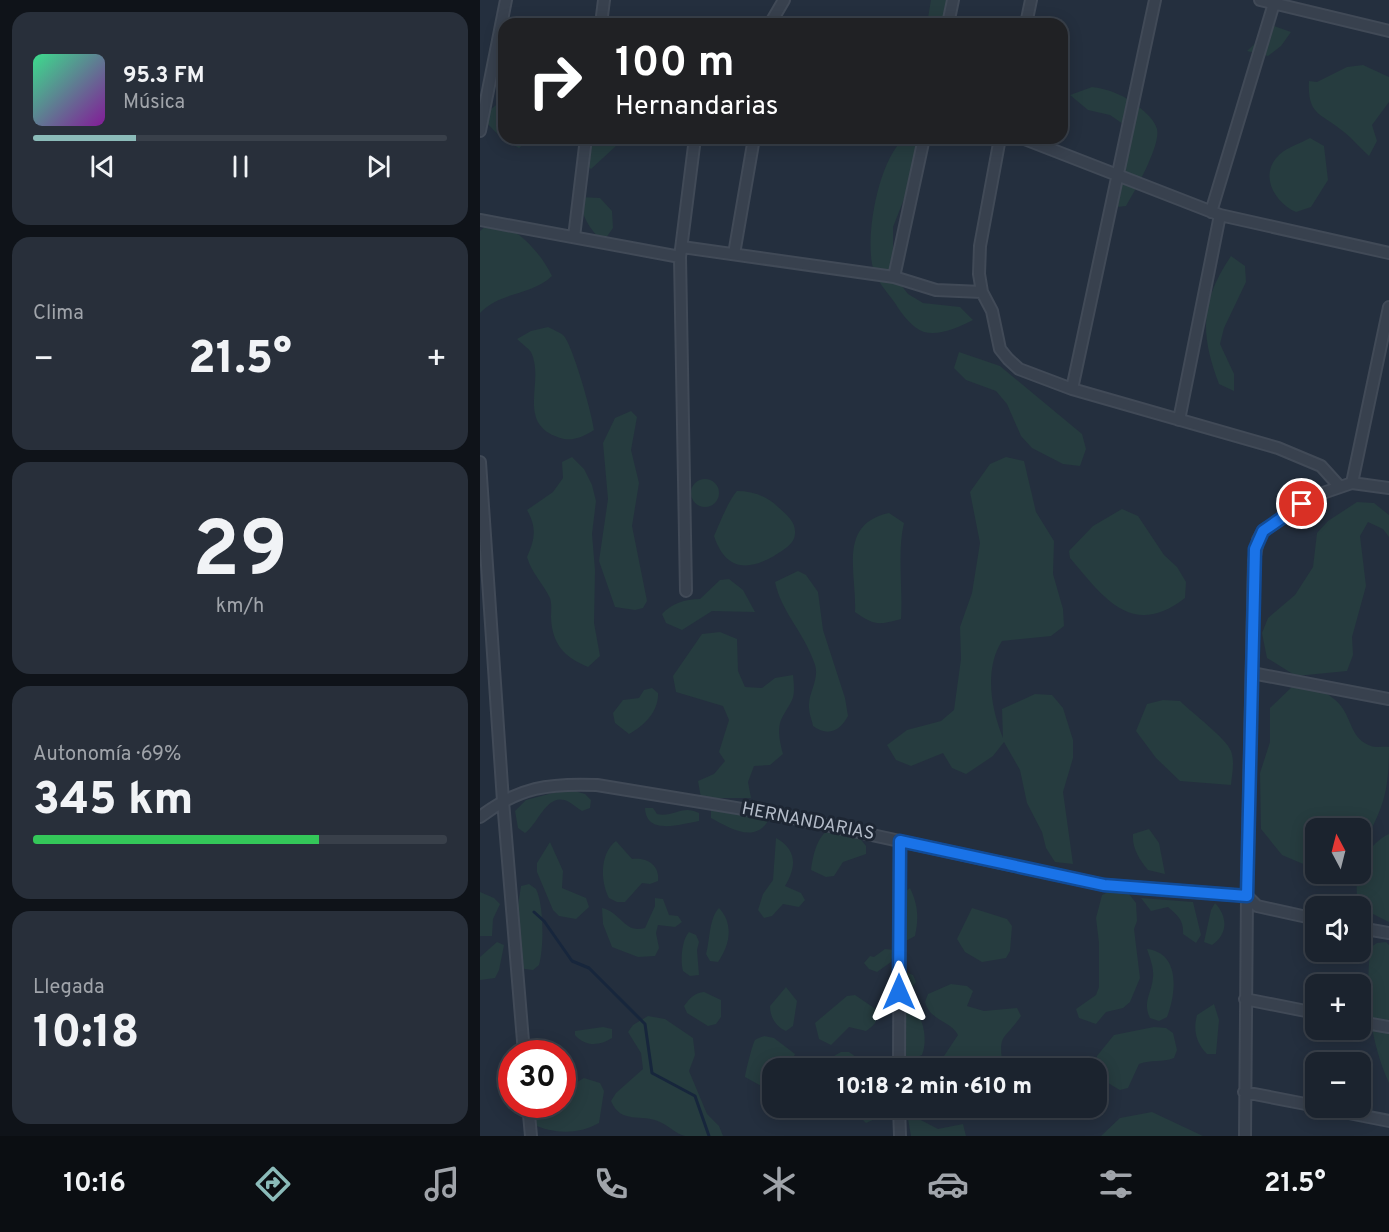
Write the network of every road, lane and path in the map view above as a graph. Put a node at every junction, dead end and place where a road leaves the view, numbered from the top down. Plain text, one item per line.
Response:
1 (506, 0) edge
2 (604, 0) edge
3 (953, 0) edge
4 (1031, 0) edge
5 (1155, 0) edge
6 (1260, 0) edge
7 (1275, 2) edge
8 (781, 3) edge
9 (502, 18) edge
10 (602, 18) edge
11 (773, 18) edge
12 (777, 18) edge
13 (949, 18) edge
14 (1027, 18) edge
15 (1389, 31) edge
16 (498, 40) edge
17 (480, 131) edge
18 (585, 144) edge
19 (694, 144) edge
20 (753, 144) edge
21 (923, 144) edge
22 (999, 144) edge
23 (1037, 144) edge
24 (1117, 176) junction
25 (1215, 214) junction
26 (480, 220) edge
27 (574, 237) junction
28 (681, 252) junction
29 (1389, 253) edge
30 (734, 254) junction
31 (894, 278) junction
32 (982, 292) junction
33 (1389, 307) edge
34 (1072, 389) junction
35 (1179, 420) junction
36 (480, 462) edge
37 (1352, 483) junction
38 (1340, 487) junction
39 (1389, 488) edge
40 (686, 591) dead end
41 (1252, 673) junction
42 (1389, 699) edge
43 (503, 801) junction
44 (480, 818) edge
45 (900, 841) junction
46 (1247, 896) junction
47 (1305, 917) edge
48 (1371, 930) edge
49 (1389, 933) edge
50 (1245, 999) junction
51 (1305, 1011) edge
52 (1371, 1024) edge
53 (1389, 1027) edge
54 (523, 1040) edge
55 (899, 1058) edge
56 (1244, 1092) junction
57 (1305, 1105) edge
58 (529, 1118) edge
59 (899, 1118) edge
60 (1371, 1118) edge
61 (1389, 1121) edge
62 (531, 1136) edge
63 (900, 1136) edge
64 (1245, 1136) edge

1 - 9 street
2 - 10 street
3 - 13 street
4 - 14 street
5 - 24 street
6 - 7 street
7 - 15 street
7 - 25 street
8 - 11 street
8 - 12 street
16 - 17 street
18 - 27 street
19 - 28 street
20 - 30 street
21 - 31 street
22 - 32 street
23 - 24 street
24 - 25 street
24 - 34 street
25 - 29 street
25 - 35 street
26 - 27 street
27 - 28 street
28 - 30 street
28 - 40 street
30 - 31 street
31 - 32 street
32 - 34 street
33 - 37 street
34 - 35 street
35 - 38 street
36 - 43 street
37 - 38 street
37 - 39 street
38 - 41 street
41 - 42 street
41 - 46 street
43 - 44 street, HERNANDARIAS
43 - 45 street, HERNANDARIAS
43 - 54 street
45 - 46 street, HERNANDARIAS
45 - 55 street
46 - 47 street
46 - 50 street
48 - 49 street
50 - 51 street
50 - 56 street
52 - 53 street
56 - 57 street
56 - 64 street
58 - 62 street
59 - 63 street
60 - 61 street

